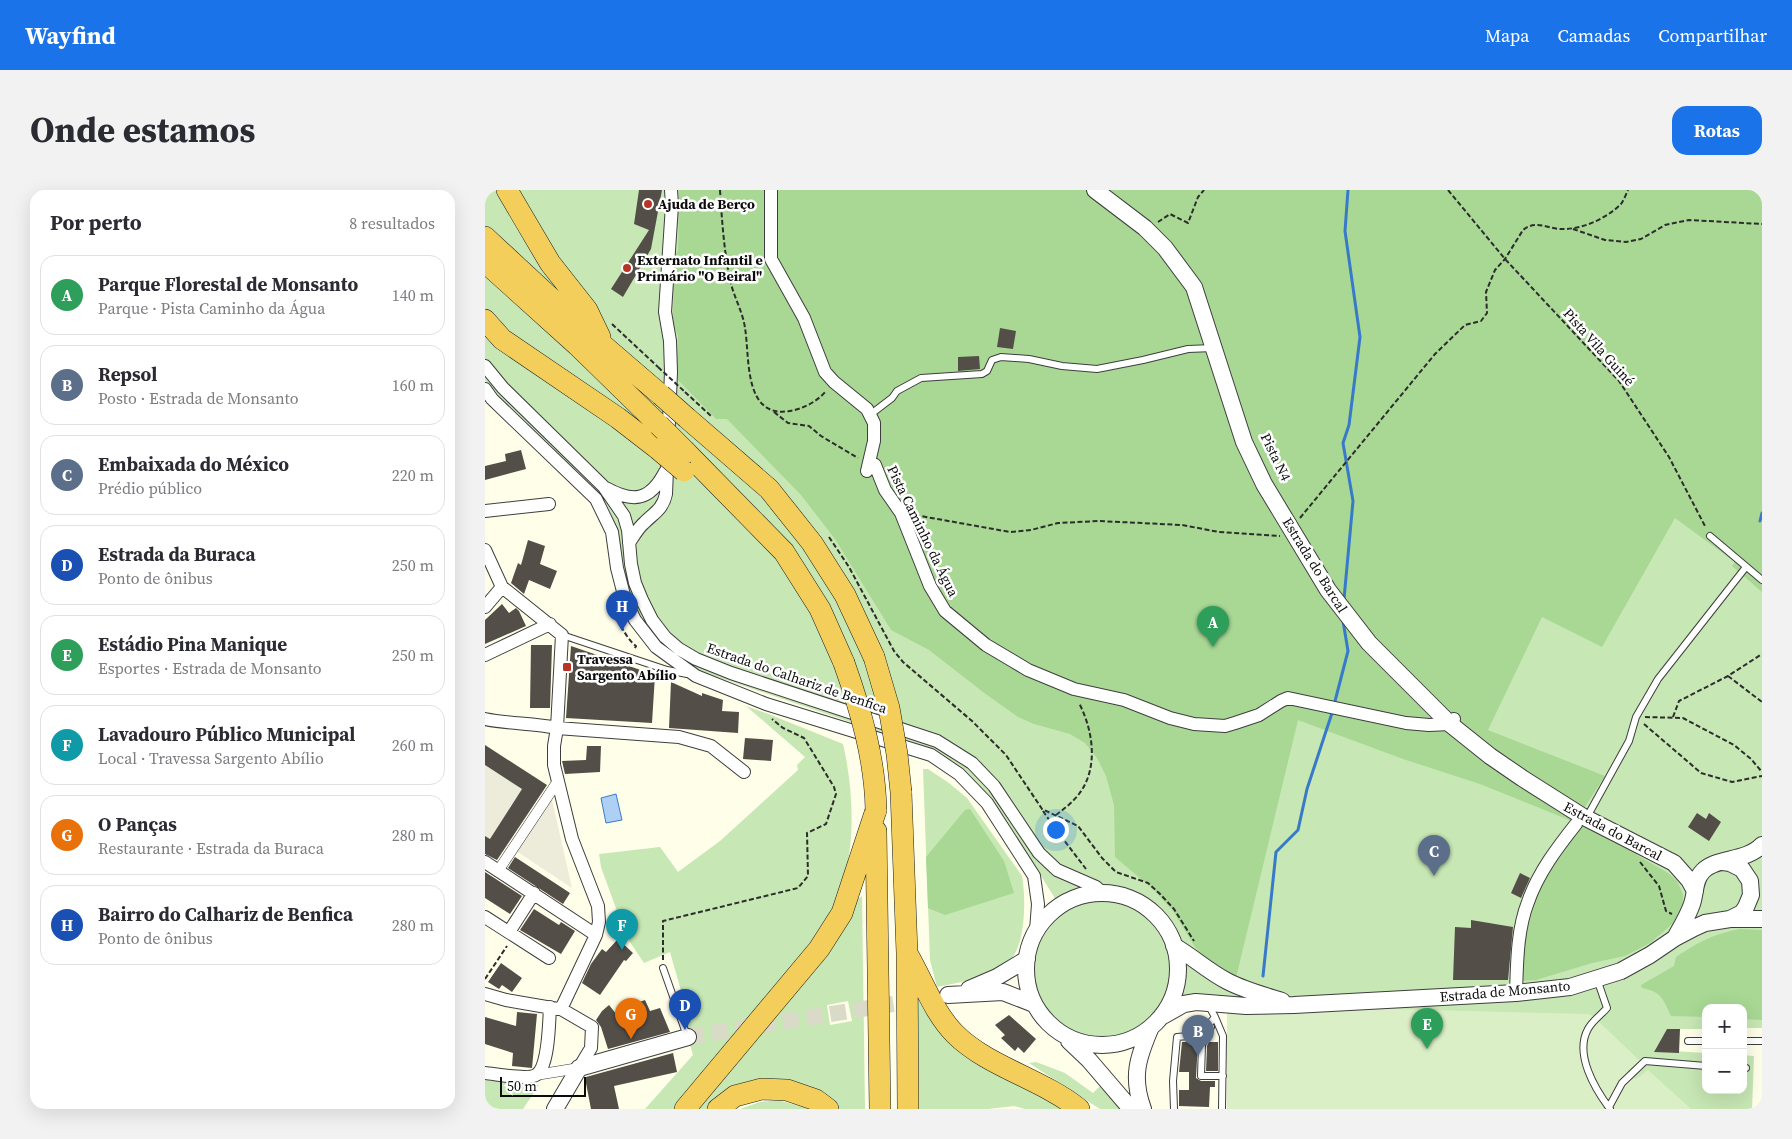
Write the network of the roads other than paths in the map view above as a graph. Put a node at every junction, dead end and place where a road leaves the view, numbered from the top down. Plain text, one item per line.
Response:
1 (507, 190) edge
2 (671, 190) edge
3 (771, 190) edge
4 (1095, 190) edge
5 (485, 238) edge
6 (485, 262) edge
7 (485, 320) edge
8 (580, 337) junction
9 (1213, 348) junction
10 (606, 349) junction
11 (485, 366) edge
12 (503, 388) junction
13 (487, 398) edge
14 (871, 414) junction
15 (674, 460) junction
16 (604, 487) junction
17 (549, 504) dead end
18 (485, 511) edge
19 (1710, 536) road end
20 (629, 543) junction
21 (486, 553) edge
22 (1746, 566) junction
23 (1762, 580) edge
24 (502, 587) junction
25 (485, 607) edge
26 (550, 624) junction
27 (562, 635) junction
28 (485, 654) edge
29 (696, 676) junction
30 (485, 718) edge
31 (1452, 721) junction
32 (557, 728) junction
33 (744, 772) dead end
34 (558, 781) junction
35 (876, 810) junction
36 (1581, 821) junction
37 (1760, 847) edge
38 (485, 862) edge
39 (1720, 863) junction
40 (1674, 864) junction
41 (498, 871) junction
42 (1751, 884) junction
43 (1100, 890) junction
44 (1695, 893) junction
45 (534, 894) junction
46 (1762, 904) edge
47 (485, 917) edge
48 (1726, 919) junction
49 (1762, 919) edge
50 (1036, 931) junction
51 (511, 934) junction
52 (597, 935) junction
53 (1675, 938) junction
54 (1174, 946) junction
55 (907, 953) junction
56 (549, 958) dead end
57 (1027, 959) junction
58 (663, 968) road end
59 (1597, 979) junction
60 (1516, 993) junction
61 (485, 994) edge
62 (1208, 1002) junction
63 (1034, 1004) junction
64 (1294, 1005) junction
65 (555, 1008) junction
66 (1215, 1017) junction
67 (1156, 1022) junction
68 (1062, 1034) junction
69 (688, 1037) joint
70 (1688, 1041) dead end
71 (1702, 1041) edge
72 (1747, 1041) edge
73 (1762, 1041) edge
74 (1702, 1066) edge
75 (579, 1068) junction
76 (485, 1073) edge
77 (536, 1075) junction
78 (1223, 1076) junction
79 (1609, 1108) edge
80 (555, 1109) edge
81 (685, 1109) edge
82 (718, 1109) edge
83 (828, 1109) edge
84 (880, 1109) edge
85 (908, 1109) edge
86 (1079, 1109) edge
87 (1131, 1109) edge
88 (1143, 1109) edge
89 (1174, 1109) edge
90 (1222, 1109) edge

1 - 10 highway
2 - 15 street
3 - 14 street
4 - 9 street, Estrada do Barcal
5 - 8 highway
6 - 8 highway
7 - 15 highway
8 - 10 highway
8 - 15 highway, bridge
9 - 14 lane
9 - 31 street, Estrada do Barcal
10 - 55 highway, bridge
11 - 12 street, Estrada do Calhariz de Benfica
12 - 13 street
12 - 16 street, Estrada do Calhariz de Benfica
13 - 29 street
14 - 31 street, Pista Caminho da Água
15 - 16 street
15 - 20 street
15 - 35 highway, bridge
16 - 20 street, Estrada do Calhariz de Benfica
17 - 18 street
19 - 22 lane
20 - 43 street, Estrada do Calhariz de Benfica
21 - 24 street
22 - 23 lane
22 - 36 lane
24 - 25 street
24 - 26 street
26 - 27 street
26 - 28 street
27 - 29 lane
27 - 32 street
29 - 50 street
30 - 32 street
31 - 36 street, Estrada do Barcal
32 - 33 street
32 - 34 street
34 - 41 street
34 - 52 street
35 - 81 highway
35 - 84 highway
36 - 40 street, Estrada do Barcal
36 - 60 street
37 - 39 street, Estrada de Monsanto
37 - 42 street, Estrada de Monsanto
38 - 41 street
39 - 40 street
39 - 42 street
39 - 44 street, Estrada de Monsanto
40 - 44 street
41 - 45 street
42 - 46 street
42 - 48 street, Estrada de Monsanto
43 - 50 street
43 - 54 street
44 - 48 street
44 - 53 street, Estrada de Monsanto
45 - 51 street
45 - 52 street
47 - 51 street
48 - 49 street
48 - 53 street, Estrada de Monsanto
50 - 57 street
51 - 56 street
52 - 65 street
53 - 59 street, Estrada de Monsanto
54 - 64 street, Estrada de Monsanto
54 - 67 street
55 - 85 highway
55 - 86 highway
57 - 63 street
57 - 63 street
58 - 69 lane
59 - 60 street, Estrada de Monsanto
59 - 79 lane
60 - 64 street, Estrada de Monsanto
61 - 65 street
62 - 64 street, Estrada de Monsanto
62 - 66 lane
62 - 67 street, Estrada de Monsanto
63 - 68 street
65 - 75 street
65 - 77 street
66 - 78 lane
66 - 78 lane
66 - 89 lane
67 - 68 street
67 - 88 street
68 - 87 street
69 - 75 street
70 - 71 lane
72 - 73 lane
74 - 79 lane
75 - 77 street
75 - 80 street
76 - 77 street
78 - 90 lane
82 - 83 highway

